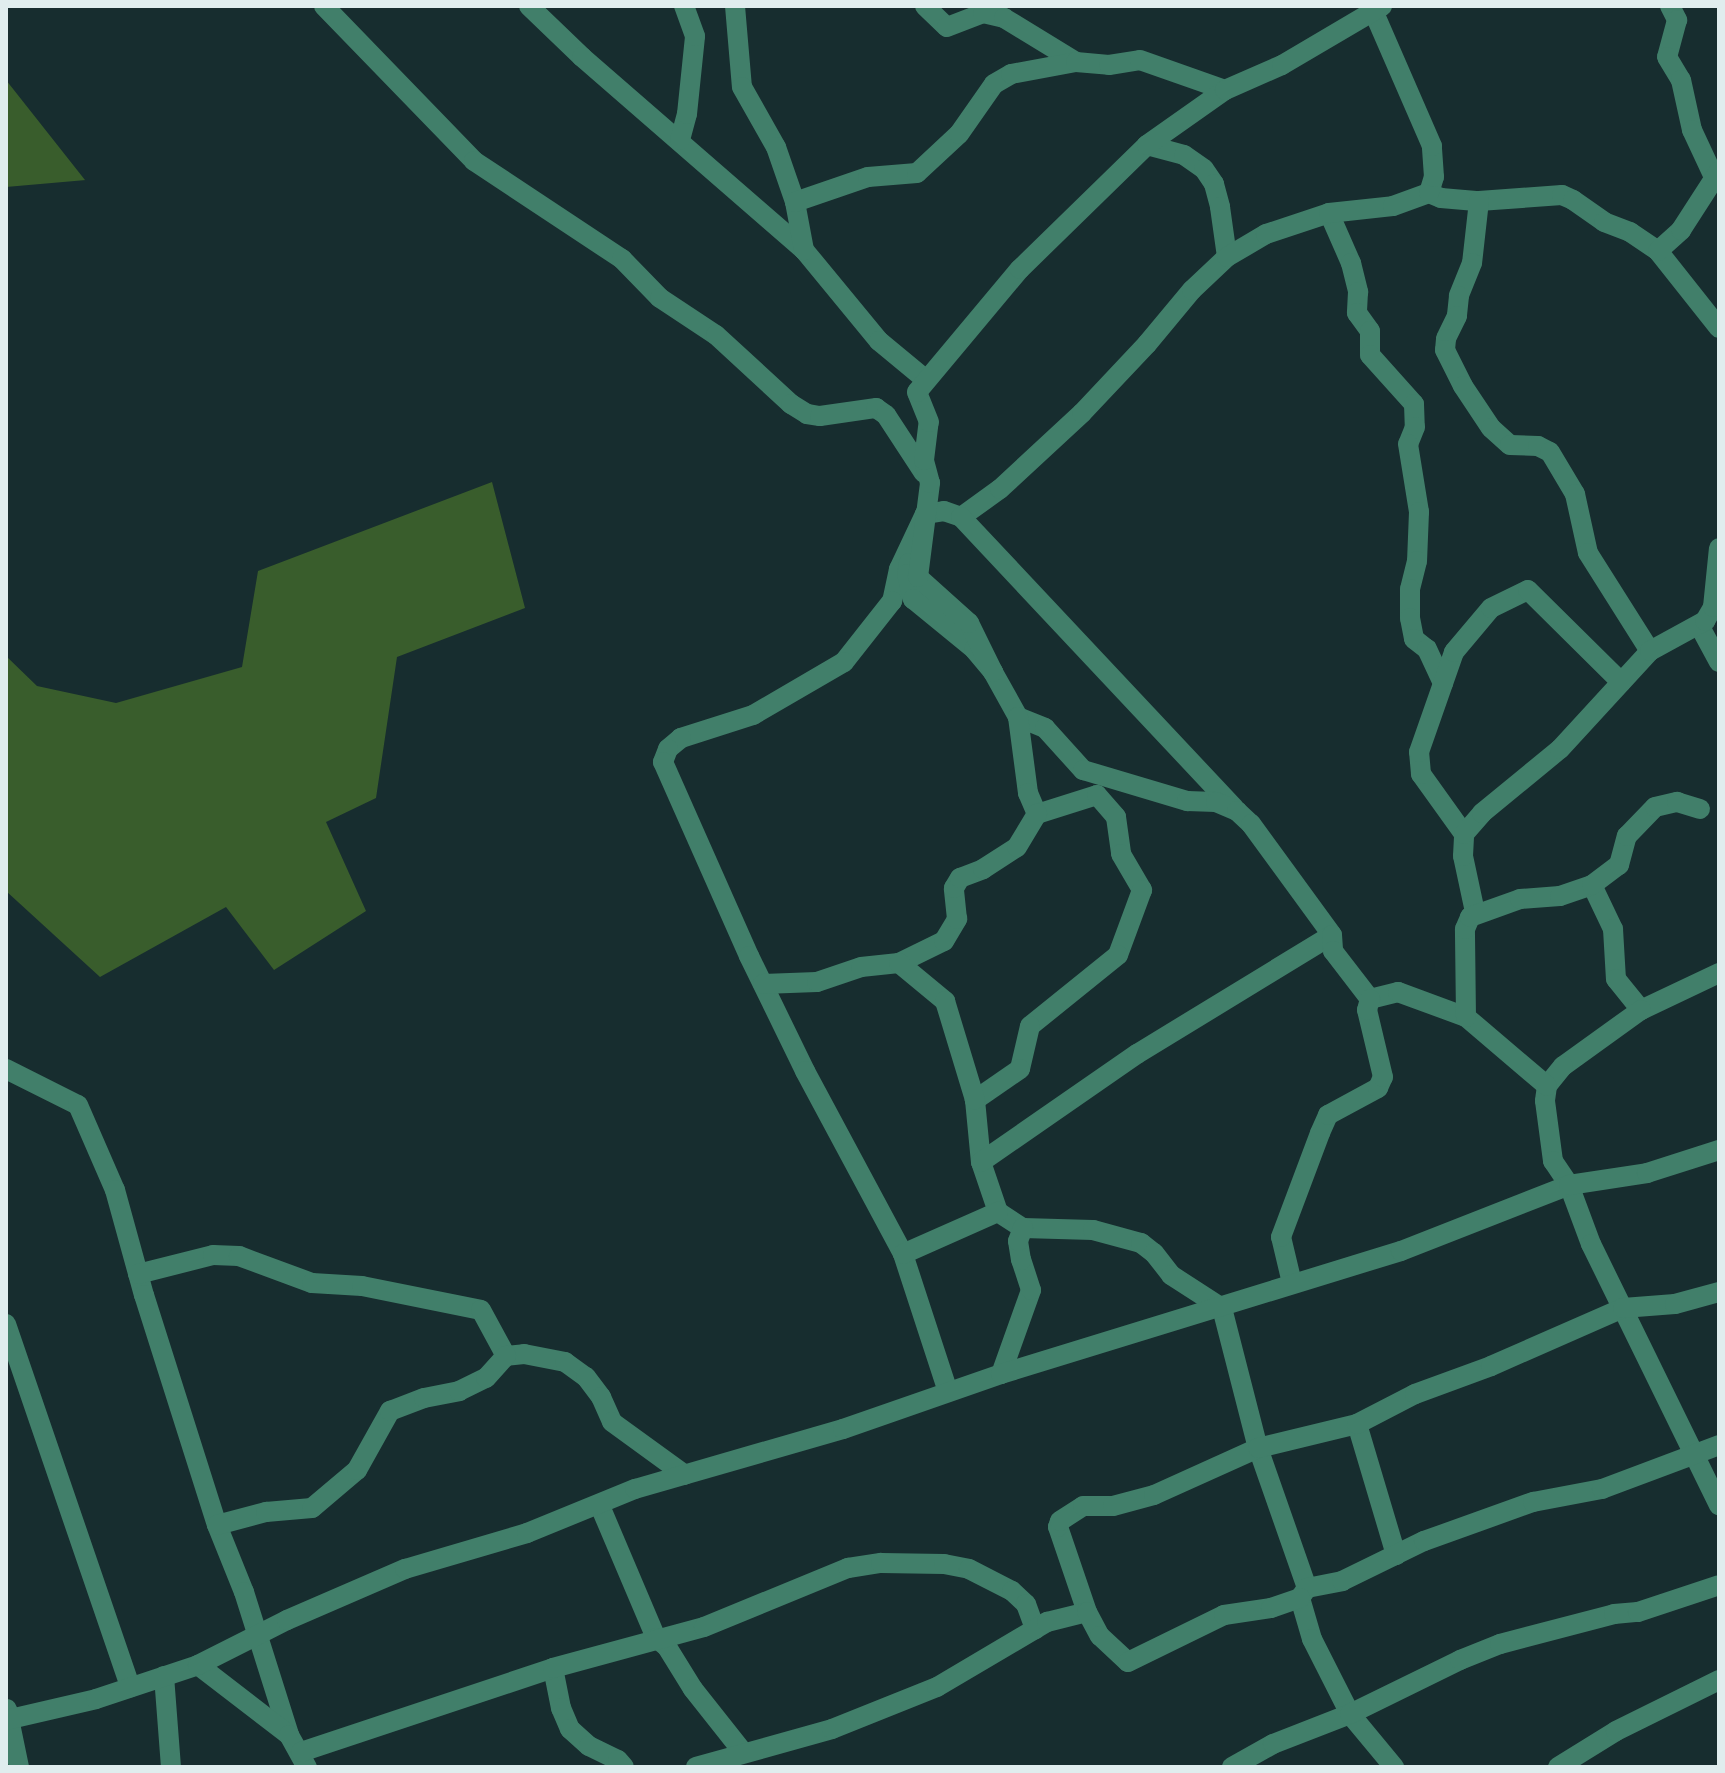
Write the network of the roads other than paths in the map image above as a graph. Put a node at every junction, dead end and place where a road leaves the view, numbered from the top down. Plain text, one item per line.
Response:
1 (324, 6) edge
2 (529, 6) edge
3 (684, 6) edge
4 (735, 6) edge
5 (925, 6) edge
6 (1670, 6) edge
7 (1375, 7) edge
8 (1010, 12) edge
9 (1076, 62) junction
10 (1225, 90) junction
11 (680, 140) junction
12 (1147, 145) junction
13 (1716, 173) edge
14 (1429, 193) junction
15 (1479, 201) junction
16 (795, 202) junction
17 (1329, 213) junction
18 (804, 250) junction
19 (1658, 251) junction
20 (1227, 257) junction
21 (1719, 328) edge
22 (925, 379) junction
23 (930, 483) junction
24 (925, 514) junction
25 (961, 517) junction
26 (914, 533) junction
27 (1719, 548) edge
28 (1699, 625) junction
29 (1650, 651) junction
30 (1719, 662) edge
31 (993, 672) junction
32 (1621, 682) junction
33 (1443, 683) junction
34 (1018, 717) junction
35 (1700, 809) dead end
36 (1237, 811) junction
37 (1037, 814) junction
38 (1464, 834) junction
39 (1592, 885) junction
40 (1475, 912) junction
41 (1332, 935) junction
42 (899, 963) junction
43 (1719, 973) edge
44 (763, 984) junction
45 (1370, 999) junction
46 (1641, 1010) junction
47 (1466, 1017) junction
48 (6, 1069) edge
49 (1547, 1086) junction
50 (975, 1100) junction
51 (1719, 1150) edge
52 (981, 1162) junction
53 (1569, 1185) junction
54 (998, 1212) junction
55 (1023, 1228) junction
56 (903, 1254) junction
57 (138, 1274) junction
58 (1292, 1283) junction
59 (1719, 1292) edge
60 (1222, 1308) junction
61 (1623, 1308) junction
62 (6, 1324) edge
63 (506, 1356) junction
64 (1001, 1374) junction
65 (948, 1392) junction
66 (1357, 1424) junction
67 (1719, 1445) edge
68 (1258, 1448) junction
69 (1692, 1454) junction
70 (685, 1475) junction
71 (1719, 1505) edge
72 (600, 1506) junction
73 (217, 1525) junction
74 (1396, 1555) junction
75 (1719, 1585) edge
76 (1304, 1593) junction
77 (1087, 1612) junction
78 (1035, 1629) junction
79 (258, 1636) junction
80 (656, 1638) junction
81 (198, 1665) junction
82 (553, 1668) junction
83 (164, 1676) junction
84 (1719, 1680) edge
85 (130, 1687) junction
86 (8, 1714) edge
87 (1350, 1714) junction
88 (299, 1751) edge
89 (743, 1752) junction
90 (19, 1767) edge
91 (171, 1767) edge
92 (624, 1767) edge
93 (696, 1767) edge
94 (1232, 1767) edge
95 (1394, 1767) edge
96 (1558, 1767) edge

1 - 23 street
2 - 11 street
3 - 11 street
4 - 16 street
5 - 8 street
6 - 13 street
7 - 10 street
7 - 14 street
8 - 9 street
9 - 10 street
9 - 16 street
10 - 12 street
11 - 18 street
12 - 20 street
12 - 22 street
13 - 19 street
14 - 15 street
14 - 17 street
15 - 19 street
15 - 29 street
16 - 18 street
17 - 20 street
17 - 33 street
18 - 22 street
19 - 21 street
20 - 25 street
22 - 23 street
23 - 24 street
24 - 25 street
24 - 26 street
24 - 31 street
25 - 36 street
26 - 31 street
26 - 44 street
27 - 28 street
28 - 29 street
28 - 30 street
29 - 32 street
31 - 34 street
32 - 33 street
32 - 38 street
33 - 38 street
34 - 36 street
34 - 37 street
35 - 39 street
36 - 41 street
37 - 42 street
37 - 50 street
38 - 40 street
39 - 40 street
39 - 46 street
40 - 47 street
41 - 45 street
41 - 52 street
42 - 44 street
42 - 50 street
43 - 46 street
44 - 56 street
45 - 47 street
45 - 58 street
46 - 49 street
47 - 49 street
48 - 57 street
49 - 53 street
50 - 52 street
51 - 53 street
52 - 54 street
53 - 58 street
53 - 61 street
54 - 55 street
54 - 56 street
55 - 60 street
55 - 64 street
56 - 65 street
57 - 63 street
57 - 73 street
58 - 60 street
59 - 61 street
60 - 64 street
60 - 68 street
61 - 66 street
61 - 69 street
62 - 85 street
63 - 70 street
63 - 73 street
64 - 65 street
65 - 70 street
66 - 68 street
66 - 74 street
67 - 69 street
68 - 76 street
68 - 77 street
69 - 71 street
69 - 74 street
70 - 72 street
72 - 79 street
72 - 80 street
73 - 79 street
74 - 76 street
75 - 87 street
76 - 77 street
76 - 87 street
77 - 78 street
78 - 80 street
78 - 89 street
79 - 81 street
79 - 88 street
80 - 82 street
80 - 89 street
81 - 83 street
81 - 88 street
82 - 88 street
82 - 92 street
83 - 85 street
83 - 91 street
84 - 96 street
85 - 86 street
86 - 90 street
87 - 94 street
87 - 95 street
89 - 93 street

